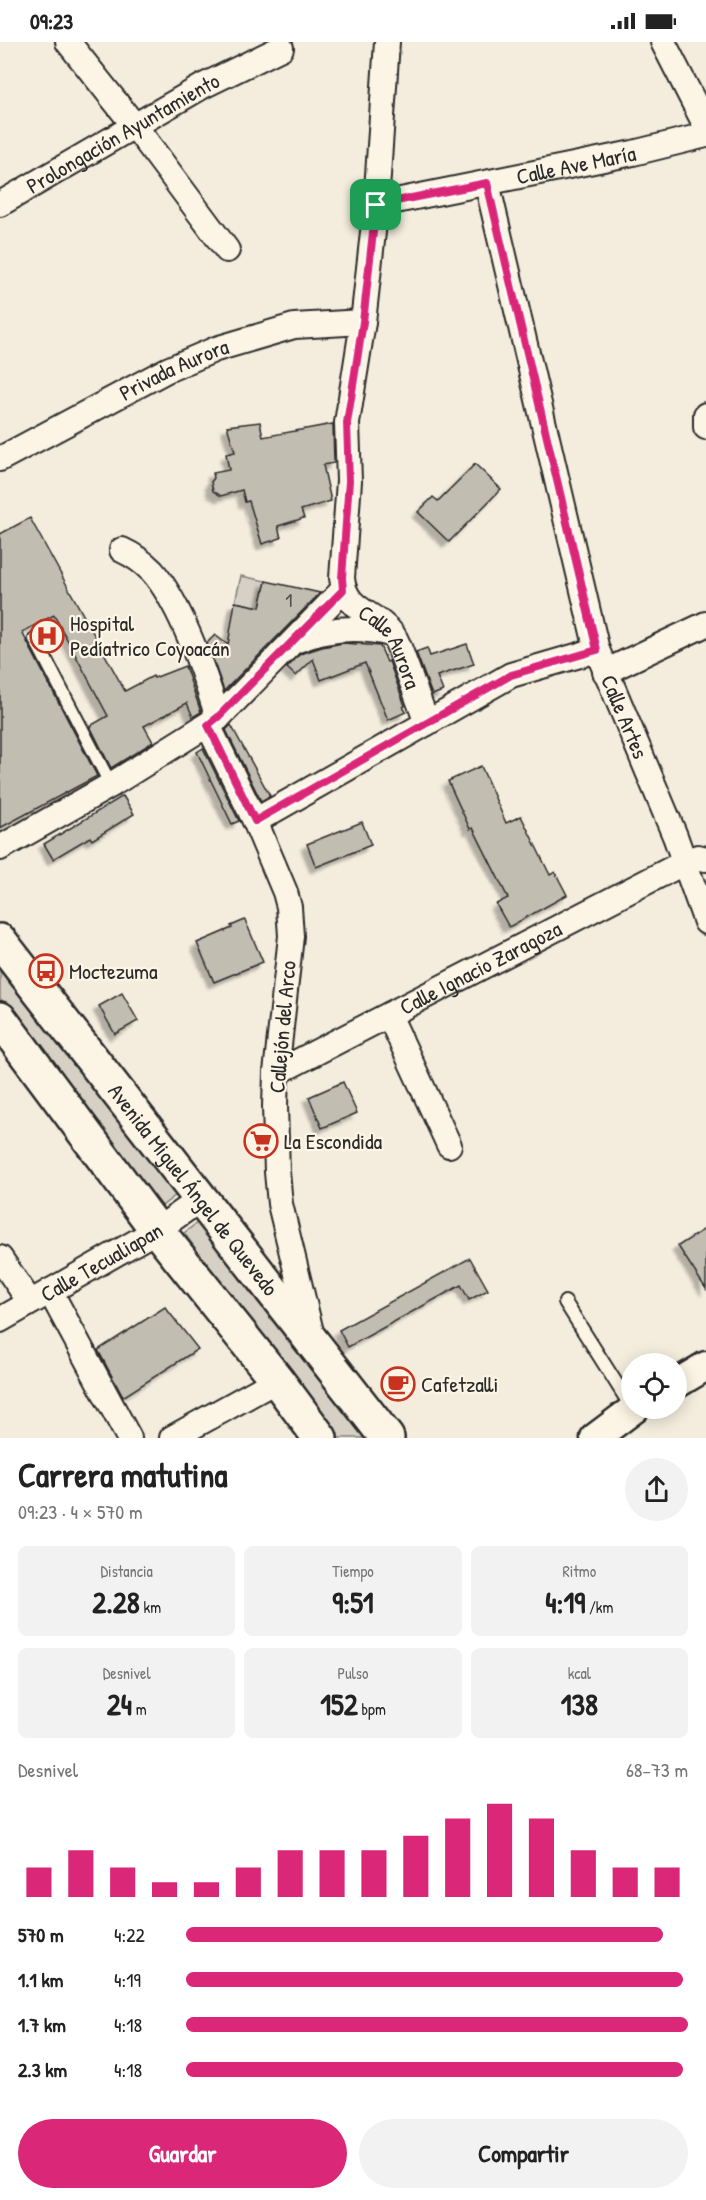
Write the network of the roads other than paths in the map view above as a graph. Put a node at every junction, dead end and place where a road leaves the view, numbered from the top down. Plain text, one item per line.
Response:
1 (68, 42) edge
2 (387, 42) edge
3 (663, 42) edge
4 (281, 48) dead end
5 (134, 125) junction
6 (706, 126) edge
7 (706, 135) edge
8 (487, 183) junction
9 (0, 204) edge
10 (376, 205) junction
11 (227, 250) dead end
12 (363, 322) junction
13 (706, 416) edge
14 (706, 427) edge
15 (0, 459) edge
16 (122, 550) dead end
17 (343, 590) junction
18 (706, 624) edge
19 (392, 634) junction
20 (35, 639) dead end
21 (290, 644) junction
22 (597, 650) junction
23 (605, 672) junction
24 (213, 721) junction
25 (427, 723) junction
26 (111, 785) junction
27 (255, 821) junction
28 (0, 848) edge
29 (695, 861) edge
30 (706, 922) edge
31 (0, 941) edge
32 (389, 1015) junction
33 (0, 1019) edge
34 (276, 1072) junction
35 (449, 1145) dead end
36 (201, 1199) junction
37 (157, 1230) junction
38 (0, 1258) edge
39 (40, 1296) junction
40 (565, 1302) dead end
41 (0, 1320) edge
42 (313, 1342) junction
43 (706, 1366) edge
44 (687, 1377) edge
45 (277, 1380) junction
46 (621, 1390) edge
47 (621, 1418) edge
48 (129, 1438) edge
49 (172, 1438) edge
50 (320, 1438) edge
51 (387, 1438) edge
52 (595, 1438) edge

1 - 5 street
2 - 10 street, Calle Aurora
3 - 6 street
4 - 5 street, Prolongación Ayuntamiento
5 - 9 street, Prolongación Ayuntamiento
5 - 11 street
7 - 8 street, Calle Ave María
8 - 10 street, Calle Ave María
8 - 22 street, Calle Artes
10 - 12 street, Calle Aurora
12 - 15 street, Privada Aurora
12 - 17 street, Calle Aurora
13 - 14 street
16 - 24 street, Callejón del Arco
17 - 19 street, Calle Aurora
17 - 21 street
18 - 23 street
19 - 21 street
19 - 25 street, Calle Aurora
20 - 26 lane
21 - 24 street
22 - 23 street, Calle Artes
22 - 25 street
23 - 29 street, Calle Artes
24 - 26 street
24 - 27 street, Callejón del Arco
25 - 27 street
26 - 28 street
27 - 34 street, Callejón del Arco
29 - 30 street, Calle Artes
29 - 32 street, Calle Ignacio Zaragoza
31 - 36 main road, Avenida Miguel Ángel de Quevedo
32 - 34 street, Calle Ignacio Zaragoza
32 - 35 street
33 - 37 main road
34 - 42 street, Callejón del Arco
36 - 37 street, Calle Tecualiapan
36 - 42 main road, Avenida Miguel Ángel de Quevedo
37 - 39 street, Calle Tecualiapan
37 - 45 main road
38 - 39 street
39 - 41 street, Calle Tecualiapan
39 - 48 street
40 - 46 lane
42 - 51 main road, Avenida Miguel Ángel de Quevedo
43 - 44 street
45 - 49 street
45 - 50 main road
47 - 52 street

